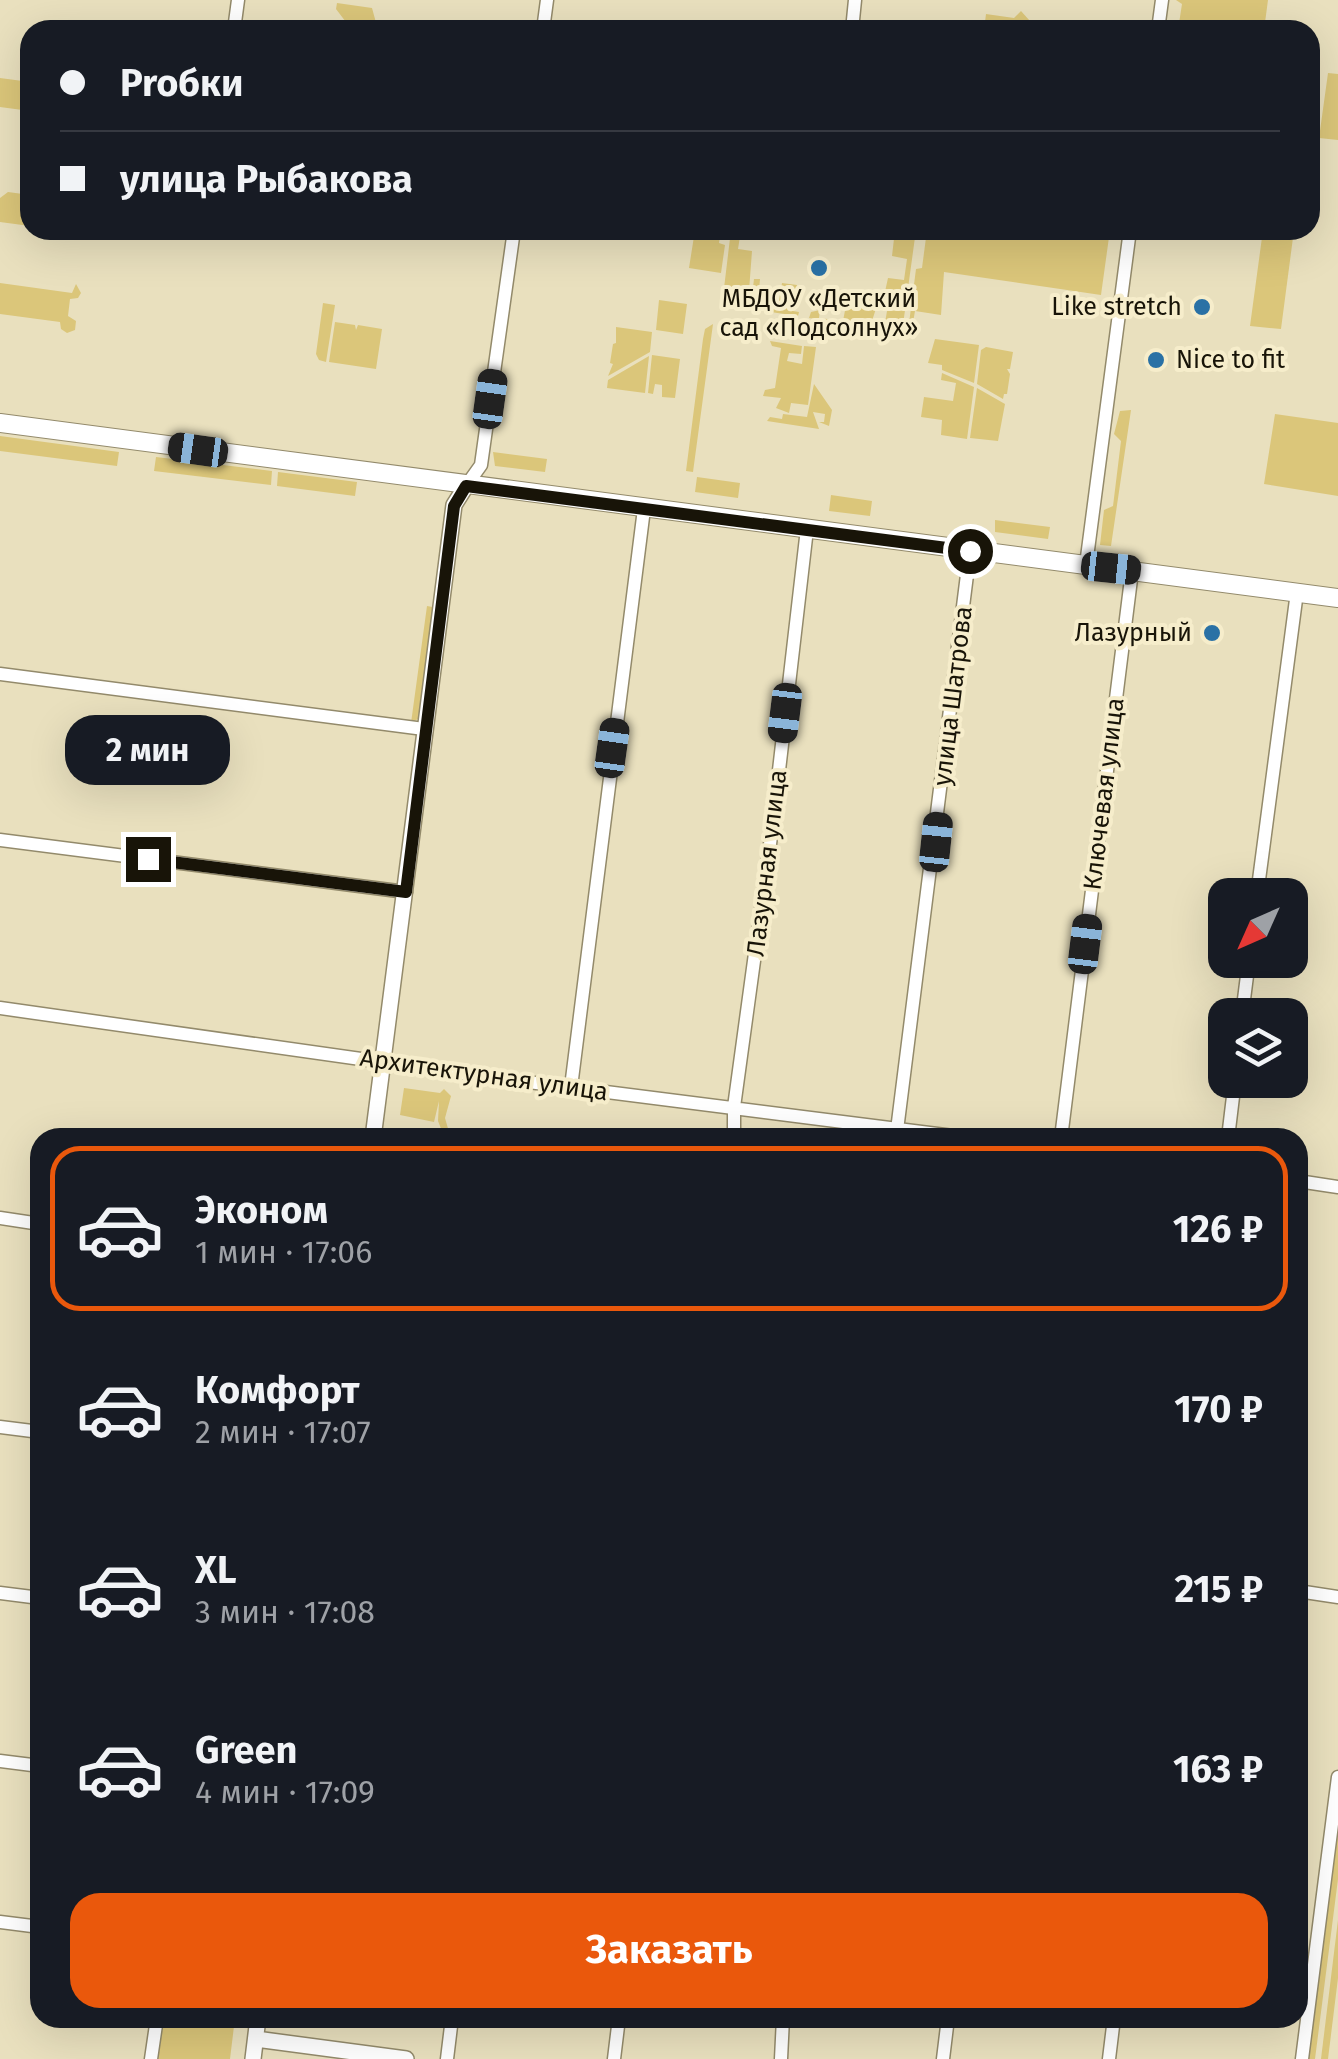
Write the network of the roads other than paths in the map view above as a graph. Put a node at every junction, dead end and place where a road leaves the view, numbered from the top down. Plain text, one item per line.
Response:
1 (513, 240) edge
2 (1129, 240) edge
3 (0, 424) edge
4 (466, 486) junction
5 (644, 509) junction
6 (806, 529) junction
7 (970, 551) junction
8 (1086, 566) junction
9 (1132, 570) junction
10 (1297, 592) junction
11 (1338, 598) edge
12 (0, 674) edge
13 (424, 728) junction
14 (0, 840) edge
15 (1259, 878) edge
16 (406, 892) junction
17 (0, 1008) edge
18 (383, 1062) junction
19 (571, 1086) junction
20 (1232, 1098) edge
21 (734, 1107) junction
22 (374, 1128) edge
23 (734, 1128) edge
24 (866, 1128) edge
25 (898, 1128) edge
26 (1062, 1128) edge
27 (1229, 1128) edge
28 (1308, 1183) edge
29 (1338, 1187) edge
30 (0, 1218) edge
31 (30, 1222) edge
32 (0, 1427) edge
33 (30, 1431) edge
34 (1308, 1592) edge
35 (0, 1593) edge
36 (30, 1597) edge
37 (1338, 1597) edge
38 (0, 1761) edge
39 (30, 1765) edge
40 (1338, 1777) edge
41 (0, 1922) edge
42 (30, 1926) edge
43 (1308, 2012) edge
44 (156, 2028) edge
45 (257, 2028) edge
46 (451, 2028) edge
47 (618, 2028) edge
48 (783, 2028) edge
49 (947, 2028) edge
50 (1113, 2028) edge
51 (1306, 2028) edge
52 (256, 2039) junction
53 (319, 2054) edge
54 (151, 2059) edge
55 (253, 2059) edge
56 (406, 2059) edge
57 (447, 2059) edge
58 (614, 2059) edge
59 (781, 2059) edge
60 (943, 2059) edge
61 (1109, 2059) edge
62 (1302, 2059) edge

1 - 4 street
2 - 8 street
3 - 4 main road
4 - 5 main road
4 - 13 street
5 - 6 main road
5 - 19 street
6 - 7 main road
6 - 21 street, Лазурная улица
7 - 8 main road
7 - 25 street, улица Шатрова
8 - 9 main road
9 - 10 main road
9 - 26 street, Ключевая улица
10 - 11 main road
10 - 15 street
12 - 13 street
13 - 16 street
14 - 16 street
16 - 18 street
17 - 18 street, Архитектурная улица
18 - 19 street, Архитектурная улица
18 - 22 street
19 - 21 street, Архитектурная улица
20 - 27 street
21 - 23 street, Лазурная улица
21 - 24 street, Архитектурная улица
28 - 29 street
30 - 31 street
32 - 33 street
34 - 37 street
35 - 36 street
38 - 39 street
40 - 43 street
41 - 42 street
44 - 54 street
45 - 52 street
46 - 57 street
47 - 58 street
48 - 59 street
49 - 60 street
50 - 61 street
51 - 62 street
52 - 53 street
52 - 55 street
53 - 56 street

